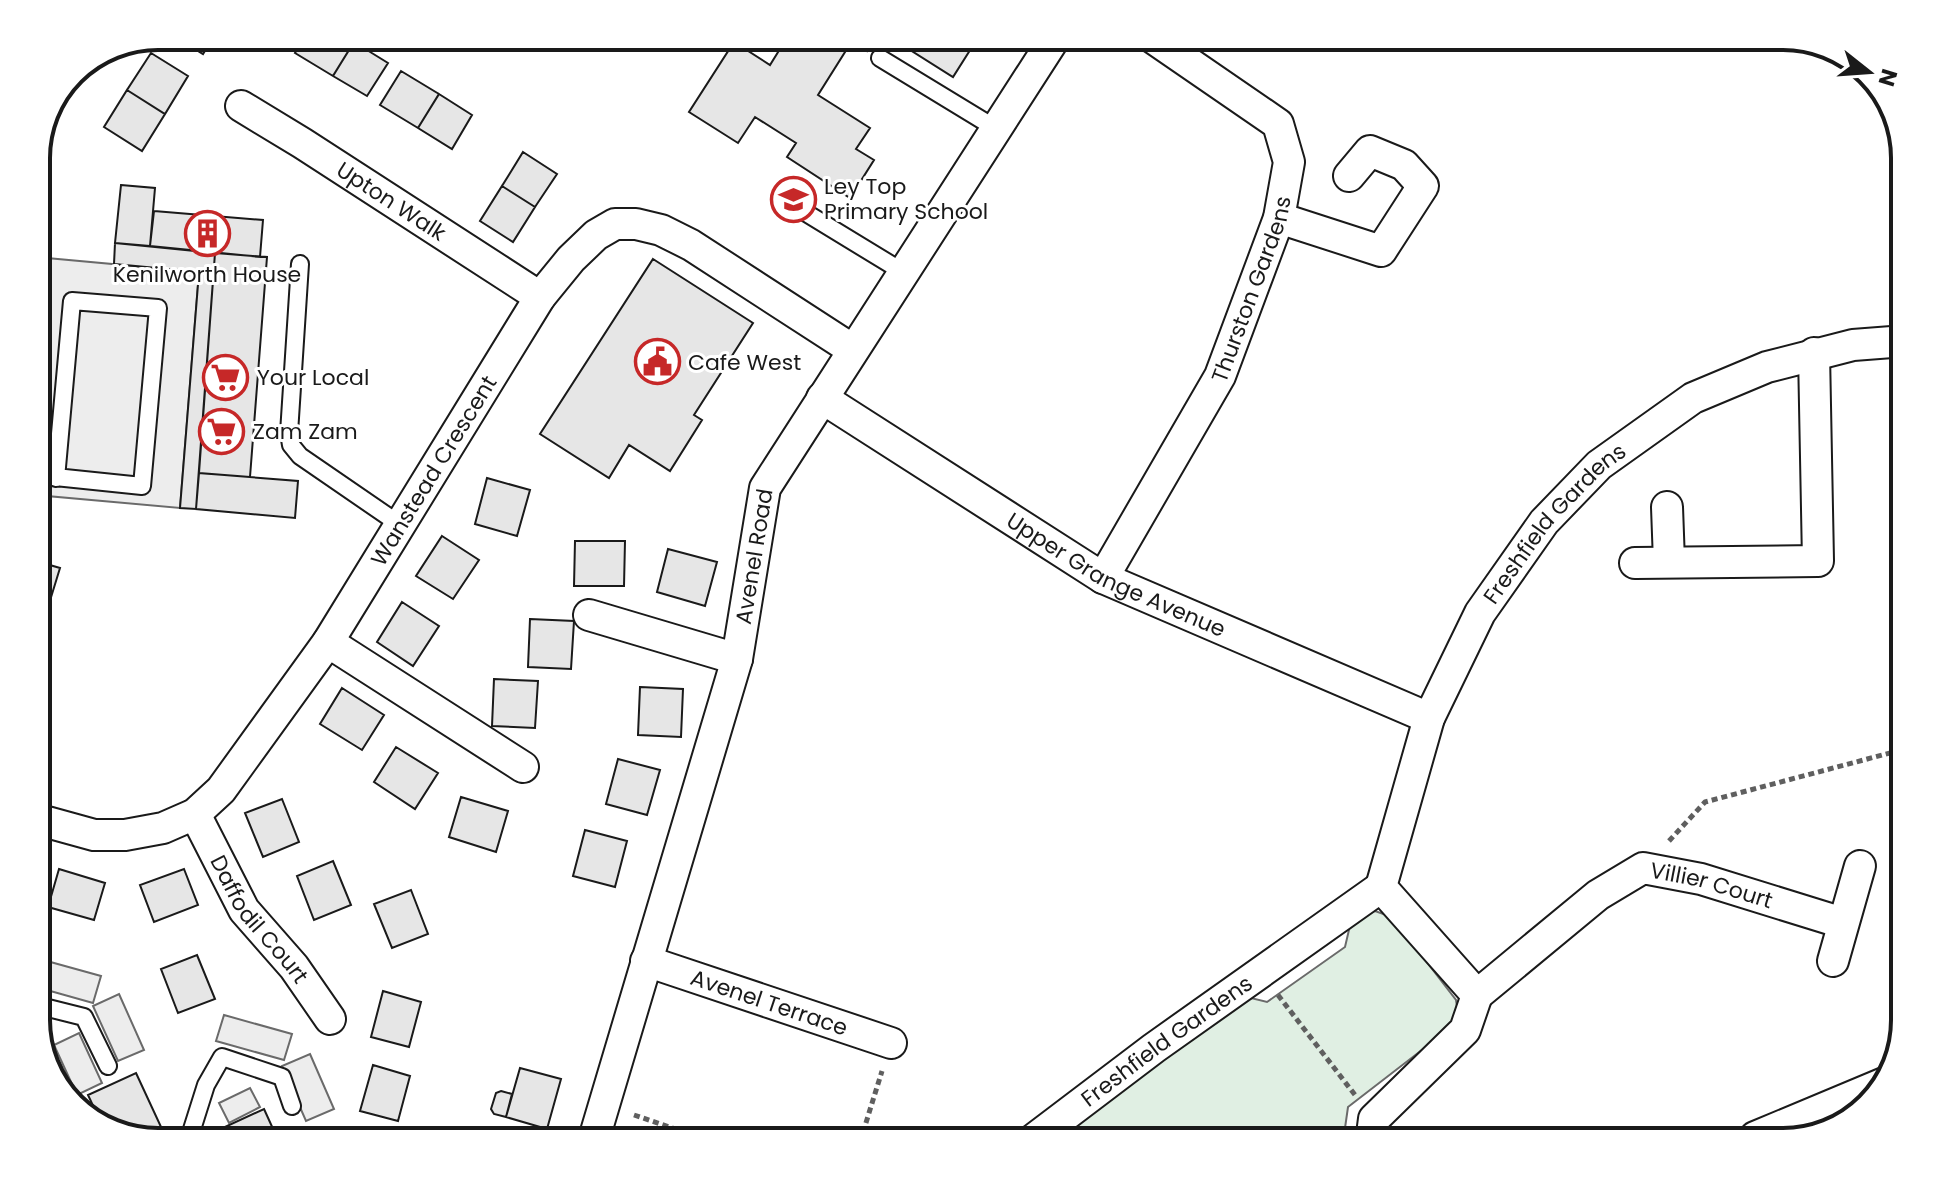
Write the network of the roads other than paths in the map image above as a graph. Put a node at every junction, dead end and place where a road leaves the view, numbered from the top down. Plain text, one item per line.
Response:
1 (1047, 50) edge
2 (1170, 50) edge
3 (880, 58) dead end
4 (241, 106) dead end
5 (995, 128) junction
6 (1349, 176) dead end
7 (798, 208) dead end
8 (1279, 218) junction
9 (300, 264) dead end
10 (903, 272) junction
11 (540, 297) junction
12 (1891, 342) edge
13 (853, 350) junction
14 (1814, 353) junction
15 (822, 398) junction
16 (50, 477) edge
17 (56, 478) junction
18 (1667, 507) dead end
19 (399, 524) junction
20 (1669, 562) junction
21 (1635, 563) dead end
22 (1103, 578) junction
23 (589, 615) dead end
24 (328, 642) junction
25 (737, 659) junction
26 (1429, 718) junction
27 (523, 767) dead end
28 (195, 814) junction
29 (50, 823) edge
30 (1860, 866) dead end
31 (1381, 887) junction
32 (1843, 923) junction
33 (646, 961) junction
34 (1833, 961) dead end
35 (1477, 995) junction
36 (50, 1008) edge
37 (330, 1019) dead end
38 (891, 1043) road end
39 (108, 1066) dead end
40 (1863, 1092) edge
41 (292, 1106) dead end
42 (192, 1128) edge
43 (597, 1128) edge
44 (1048, 1128) edge
45 (1376, 1128) edge
46 (1777, 1128) edge

1 - 5 street, Avenel Road
2 - 8 street, Thurston Gardens
3 - 5 lane
4 - 11 street, Upton Walk
5 - 10 street, Avenel Road
6 - 8 street
7 - 10 lane
8 - 22 street, Thurston Gardens
9 - 19 lane
10 - 13 street, Avenel Road
11 - 13 street, Wanstead Crescent
11 - 19 street, Wanstead Crescent
12 - 14 street, Freshfield Gardens
13 - 15 street, Avenel Road
14 - 20 street
14 - 26 street, Freshfield Gardens
15 - 22 street, Upper Grange Avenue
15 - 25 street, Avenel Road
16 - 17 lane
17 - 17 lane
18 - 20 street
19 - 24 street, Wanstead Crescent
20 - 21 street
22 - 26 street, Upper Grange Avenue
23 - 25 street
24 - 27 street
24 - 28 street, Wanstead Crescent
25 - 33 street, Avenel Road
26 - 31 street, Freshfield Gardens
28 - 29 street, Wanstead Crescent
28 - 37 street, Daffodil Court
30 - 32 street
31 - 35 street
31 - 44 street, Freshfield Gardens
32 - 34 street
32 - 35 street, Villier Court
33 - 38 street, Avenel Terrace
33 - 43 street, Avenel Road
35 - 45 street
36 - 39 lane
40 - 46 street
41 - 42 lane

